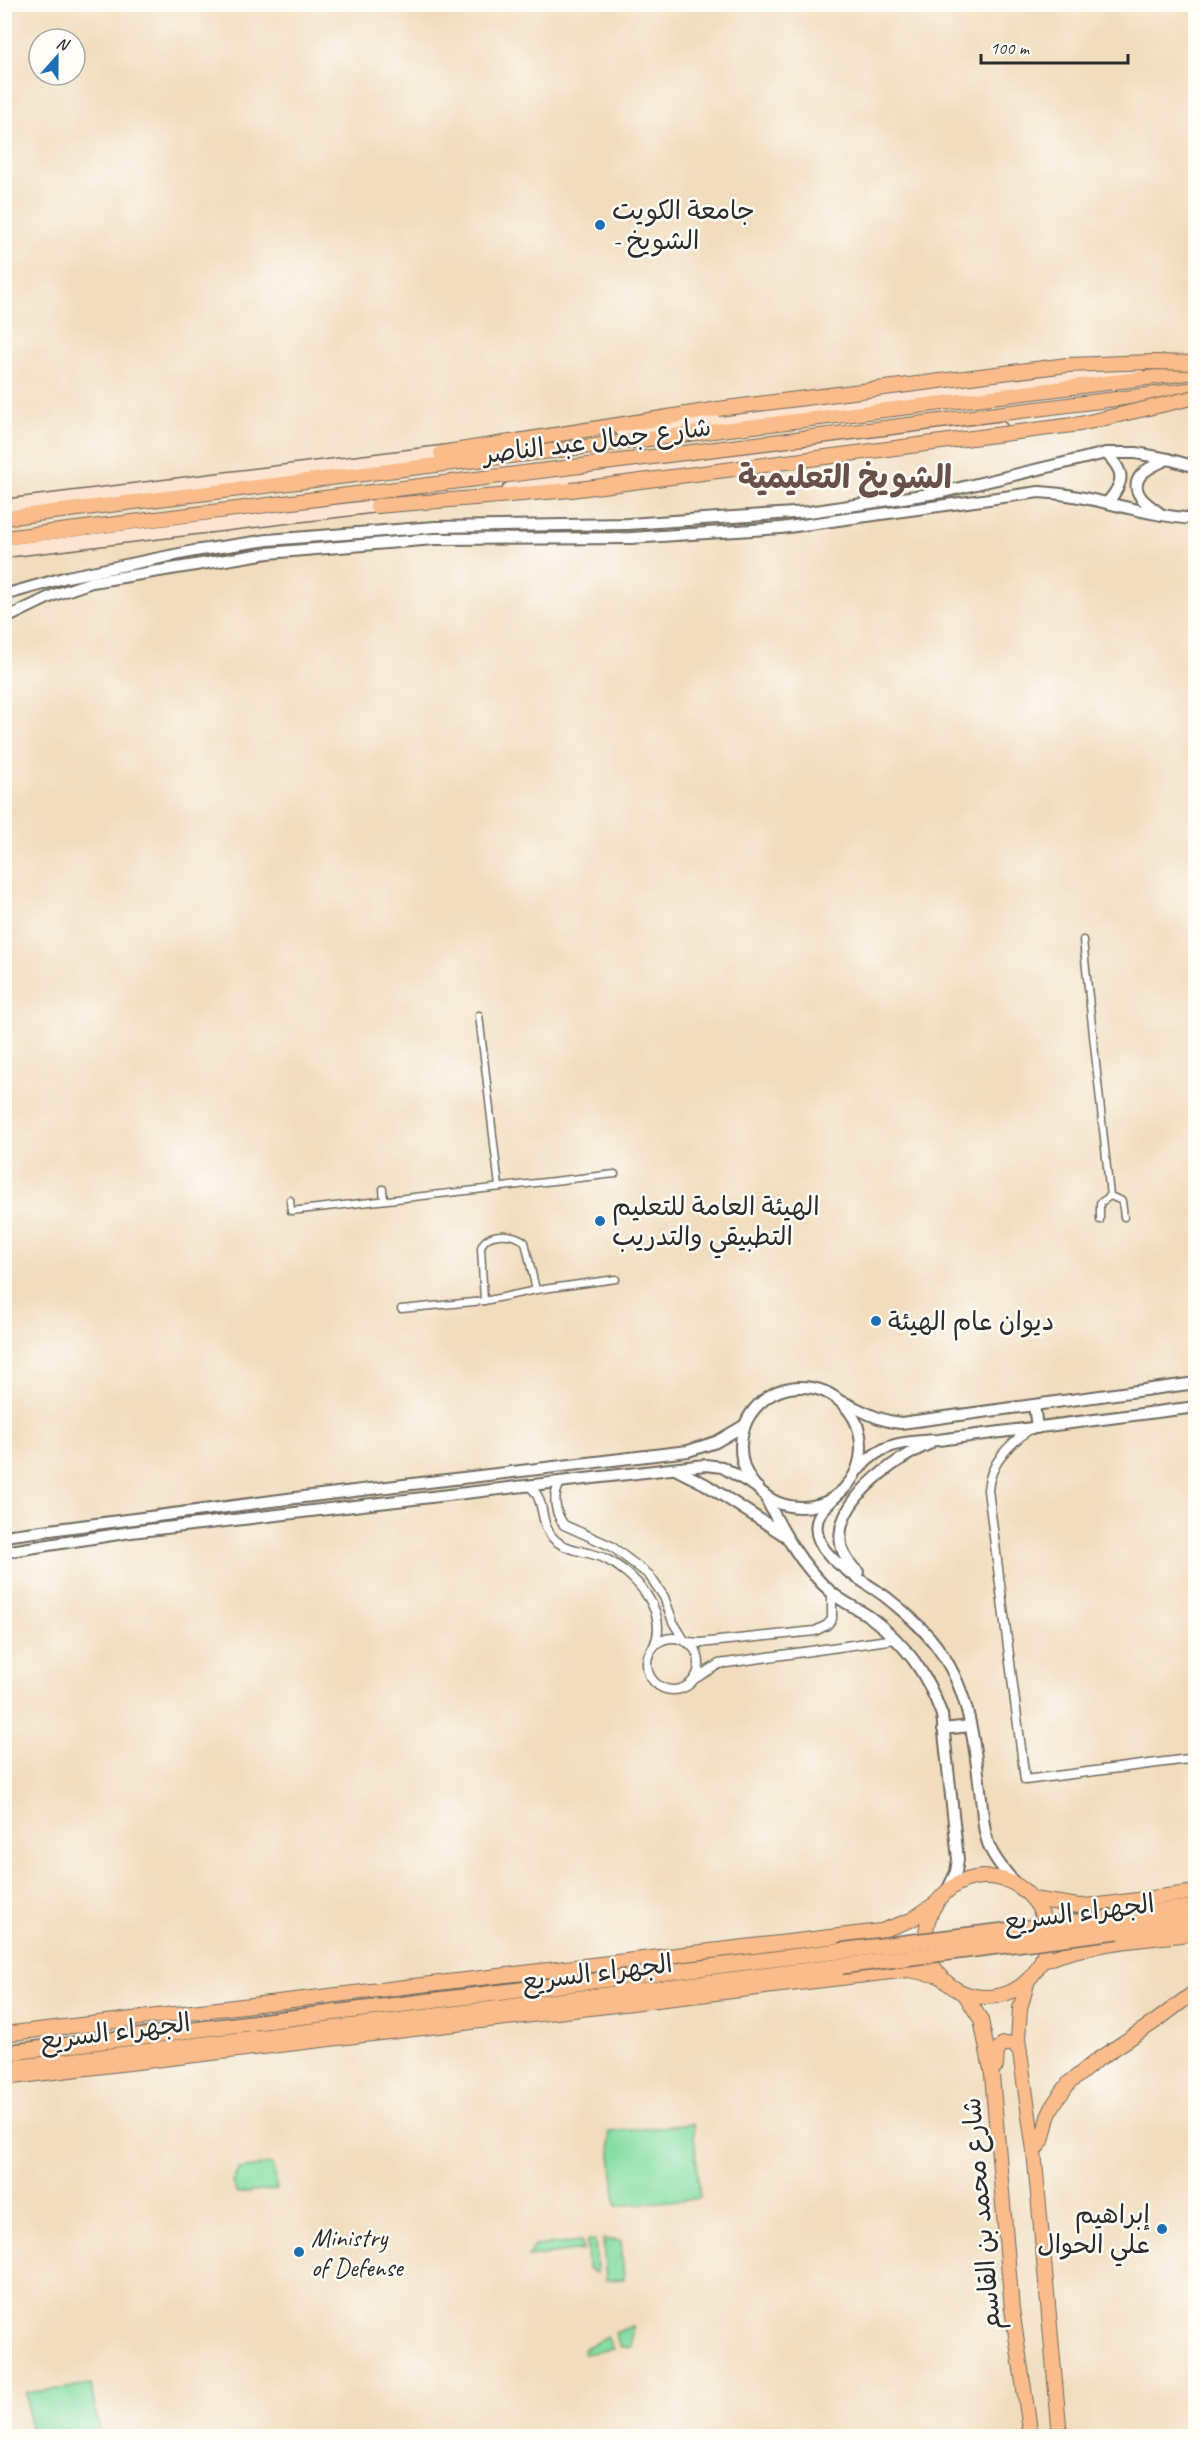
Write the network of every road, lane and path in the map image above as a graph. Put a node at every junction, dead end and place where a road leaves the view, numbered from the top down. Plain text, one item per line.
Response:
1 (1196, 362) edge
2 (1196, 372) edge
3 (1196, 389) edge
4 (1196, 397) edge
5 (1196, 403) edge
6 (441, 453) junction
7 (1106, 453) junction
8 (1168, 459) junction
9 (1196, 467) edge
10 (1108, 502) junction
11 (4, 506) edge
12 (376, 506) junction
13 (1164, 517) junction
14 (4, 518) edge
15 (1196, 519) edge
16 (451, 526) junction
17 (484, 526) junction
18 (4, 538) edge
19 (452, 539) junction
20 (484, 539) junction
21 (4, 550) edge
22 (4, 595) edge
23 (4, 619) edge
24 (1083, 940) dead end
25 (479, 1015) dead end
26 (615, 1174) dead end
27 (499, 1187) junction
28 (383, 1189) dead end
29 (1110, 1196) junction
30 (290, 1200) dead end
31 (384, 1200) junction
32 (1124, 1217) dead end
33 (1100, 1220) dead end
34 (616, 1279) dead end
35 (536, 1290) junction
36 (484, 1301) junction
37 (401, 1309) dead end
38 (1196, 1383) edge
39 (840, 1401) junction
40 (1034, 1405) junction
41 (1196, 1407) edge
42 (745, 1425) junction
43 (1034, 1428) junction
44 (938, 1440) junction
45 (672, 1468) junction
46 (550, 1469) junction
47 (855, 1474) junction
48 (556, 1483) junction
49 (528, 1485) junction
50 (761, 1491) junction
51 (327, 1495) junction
52 (837, 1495) junction
53 (330, 1509) junction
54 (784, 1535) junction
55 (4, 1536) edge
56 (4, 1552) edge
57 (832, 1593) junction
58 (884, 1596) junction
59 (895, 1639) junction
60 (685, 1641) junction
61 (654, 1646) junction
62 (696, 1678) junction
63 (970, 1726) junction
64 (944, 1729) junction
65 (1196, 1758) edge
66 (1016, 1885) junction
67 (947, 1891) junction
68 (1196, 1892) edge
69 (1033, 1899) junction
70 (936, 1903) junction
71 (1196, 1907) edge
72 (1196, 1922) edge
73 (1196, 1934) edge
74 (1041, 1962) junction
75 (941, 1976) junction
76 (1028, 1980) junction
77 (1196, 1990) edge
78 (964, 1993) junction
79 (4, 2034) edge
80 (1020, 2052) junction
81 (4, 2053) edge
82 (4, 2068) edge
83 (992, 2075) junction
84 (4, 2078) edge
85 (1034, 2151) junction
86 (1031, 2436) edge
87 (1060, 2436) edge

1 - 6 main road
1 - 6 main road, bridge
2 - 14 main road, شارع جمال عبد الناصر
3 - 18 main road, شارع جمال عبد الناصر
4 - 12 main road, bridge
5 - 12 main road
6 - 11 main road
7 - 8 street
7 - 10 street
7 - 17 street
8 - 9 street
8 - 13 street
10 - 13 street
10 - 20 street
12 - 21 main road
13 - 15 street
16 - 17 street
16 - 19 street
16 - 22 street
17 - 20 street
19 - 20 street
19 - 23 street
24 - 29 street
25 - 27 street
26 - 27 street
27 - 31 street
28 - 31 street
29 - 32 street
29 - 33 street
30 - 31 street
34 - 35 street
35 - 36 street
35 - 36 street
36 - 37 street
38 - 40 street
39 - 40 street
39 - 42 street
39 - 47 street
40 - 43 street
41 - 43 street
42 - 46 street
42 - 50 street
43 - 44 street
43 - 65 street
44 - 47 street
44 - 58 street
45 - 48 street
45 - 50 street
45 - 54 street
46 - 48 street
46 - 51 street
47 - 52 street
48 - 49 street
48 - 60 street
49 - 53 street
49 - 61 street
50 - 52 street
50 - 54 street
51 - 53 street
51 - 55 street
52 - 58 street
53 - 56 street
54 - 57 street
57 - 59 street
57 - 60 street
58 - 63 street
59 - 62 street
59 - 64 street
60 - 61 street
60 - 62 street
61 - 62 street
63 - 64 street
63 - 66 street
64 - 67 street
66 - 67 main road
66 - 69 main road
67 - 70 main road
68 - 69 main road, الجهراء السريع
69 - 74 main road
70 - 75 main road
70 - 79 main road, الجهراء السريع
71 - 81 highway, الجهراء السريع, bridge
72 - 82 highway, الجهراء السريع, bridge
73 - 74 main road, الجهراء السريع
74 - 76 main road
75 - 78 main road
75 - 84 main road, الجهراء السريع
76 - 78 main road
76 - 80 main road
77 - 85 main road
78 - 83 main road, شارع محمد بن القاسم
80 - 83 main road
80 - 85 main road
83 - 86 main road, شارع محمد بن القاسم
85 - 87 main road

